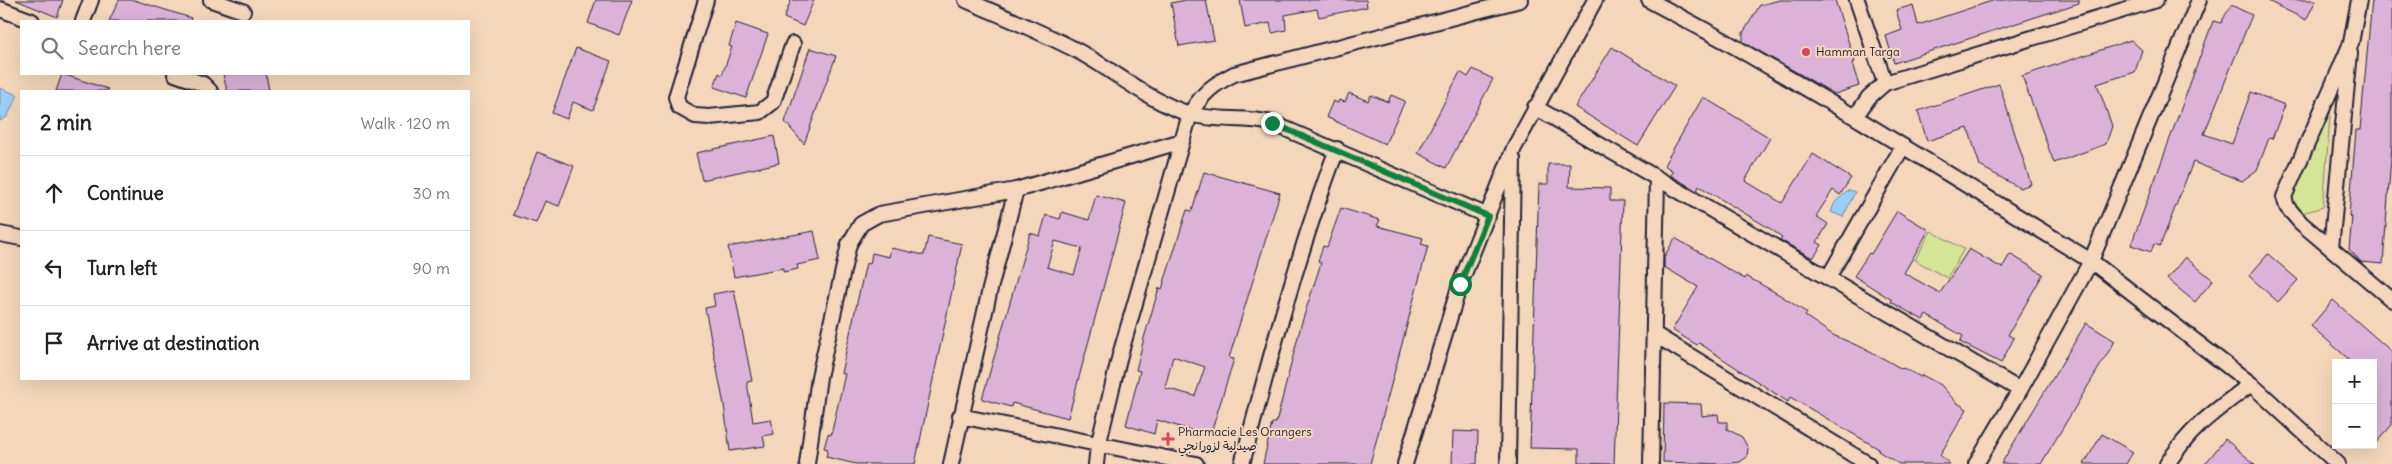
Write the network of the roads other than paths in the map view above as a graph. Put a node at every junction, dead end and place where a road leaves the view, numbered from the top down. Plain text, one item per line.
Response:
1 (91, 0) edge
2 (212, 0) edge
3 (706, 0) edge
4 (966, 0) edge
5 (1520, 0) edge
6 (1595, 0) edge
7 (1649, 0) edge
8 (1857, 0) edge
9 (2156, 0) edge
10 (2199, 0) edge
11 (2359, 0) edge
12 (0, 9) edge
13 (243, 11) dead end
14 (29, 20) edge
15 (83, 20) edge
16 (2351, 42) junction
17 (793, 44) dead end
18 (178, 75) edge
19 (1885, 83) junction
20 (209, 90) edge
21 (1536, 107) junction
22 (1190, 114) junction
23 (1855, 117) junction
24 (1182, 141) junction
25 (1903, 146) junction
26 (1514, 148) junction
27 (1337, 149) junction
28 (1657, 178) junction
29 (1016, 190) junction
30 (1488, 216) junction
31 (0, 234) edge
32 (20, 238) edge
33 (2331, 248) junction
34 (2091, 261) junction
35 (1828, 278) junction
36 (2392, 300) edge
37 (1654, 334) junction
38 (2251, 384) junction
39 (2020, 390) junction
40 (960, 416) junction
41 (1098, 446) junction
42 (807, 464) edge
43 (951, 464) edge
44 (1096, 464) edge
45 (1196, 464) edge
46 (1242, 464) edge
47 (1405, 464) edge
48 (1508, 464) edge
49 (1651, 464) edge
50 (1868, 464) edge
51 (1976, 464) edge
52 (2167, 464) edge
53 (2338, 464) edge

1 - 15 street
2 - 13 street
3 - 17 street
4 - 22 street
5 - 22 street
6 - 21 street
7 - 23 street
8 - 19 street
9 - 19 street
10 - 34 street
11 - 16 street
12 - 14 street
16 - 33 street
16 - 33 street
18 - 20 street
19 - 23 street
21 - 26 street
21 - 28 street
22 - 24 street
22 - 27 street
23 - 25 street
24 - 29 street
24 - 41 street
25 - 34 street
25 - 35 street
26 - 30 street
26 - 48 street
27 - 30 street
27 - 46 street
28 - 35 street
28 - 37 street
29 - 40 street
29 - 42 street
30 - 47 street
31 - 32 street
33 - 36 street
34 - 38 street
34 - 39 street
35 - 39 street
37 - 49 street
37 - 50 street
38 - 52 street
38 - 53 street
39 - 51 street
40 - 41 street
40 - 43 street
41 - 44 street
41 - 45 street

